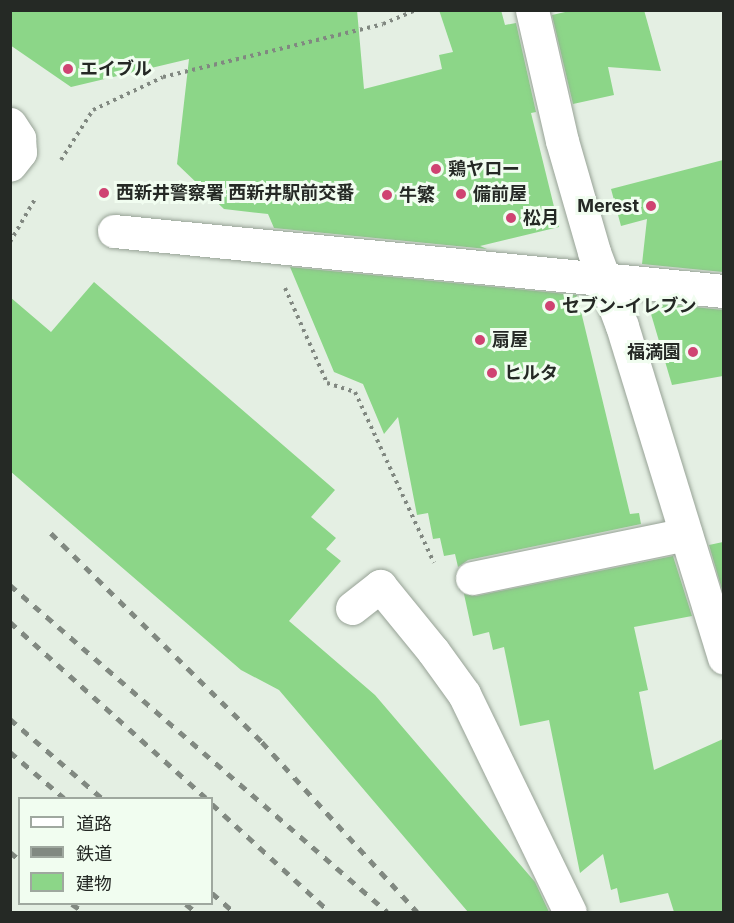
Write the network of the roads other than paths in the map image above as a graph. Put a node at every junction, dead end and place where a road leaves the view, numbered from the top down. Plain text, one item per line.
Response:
1 (532, 10) edge
2 (10, 124) edge
3 (10, 165) edge
4 (114, 231) dead end
5 (604, 278) junction
6 (723, 291) edge
7 (686, 534) junction
8 (471, 578) dead end
9 (352, 608) dead end
10 (723, 658) edge
11 (570, 912) edge

1 - 5 street
2 - 3 street
4 - 5 street
5 - 6 street
5 - 7 street
7 - 8 street
7 - 10 street
9 - 11 street

